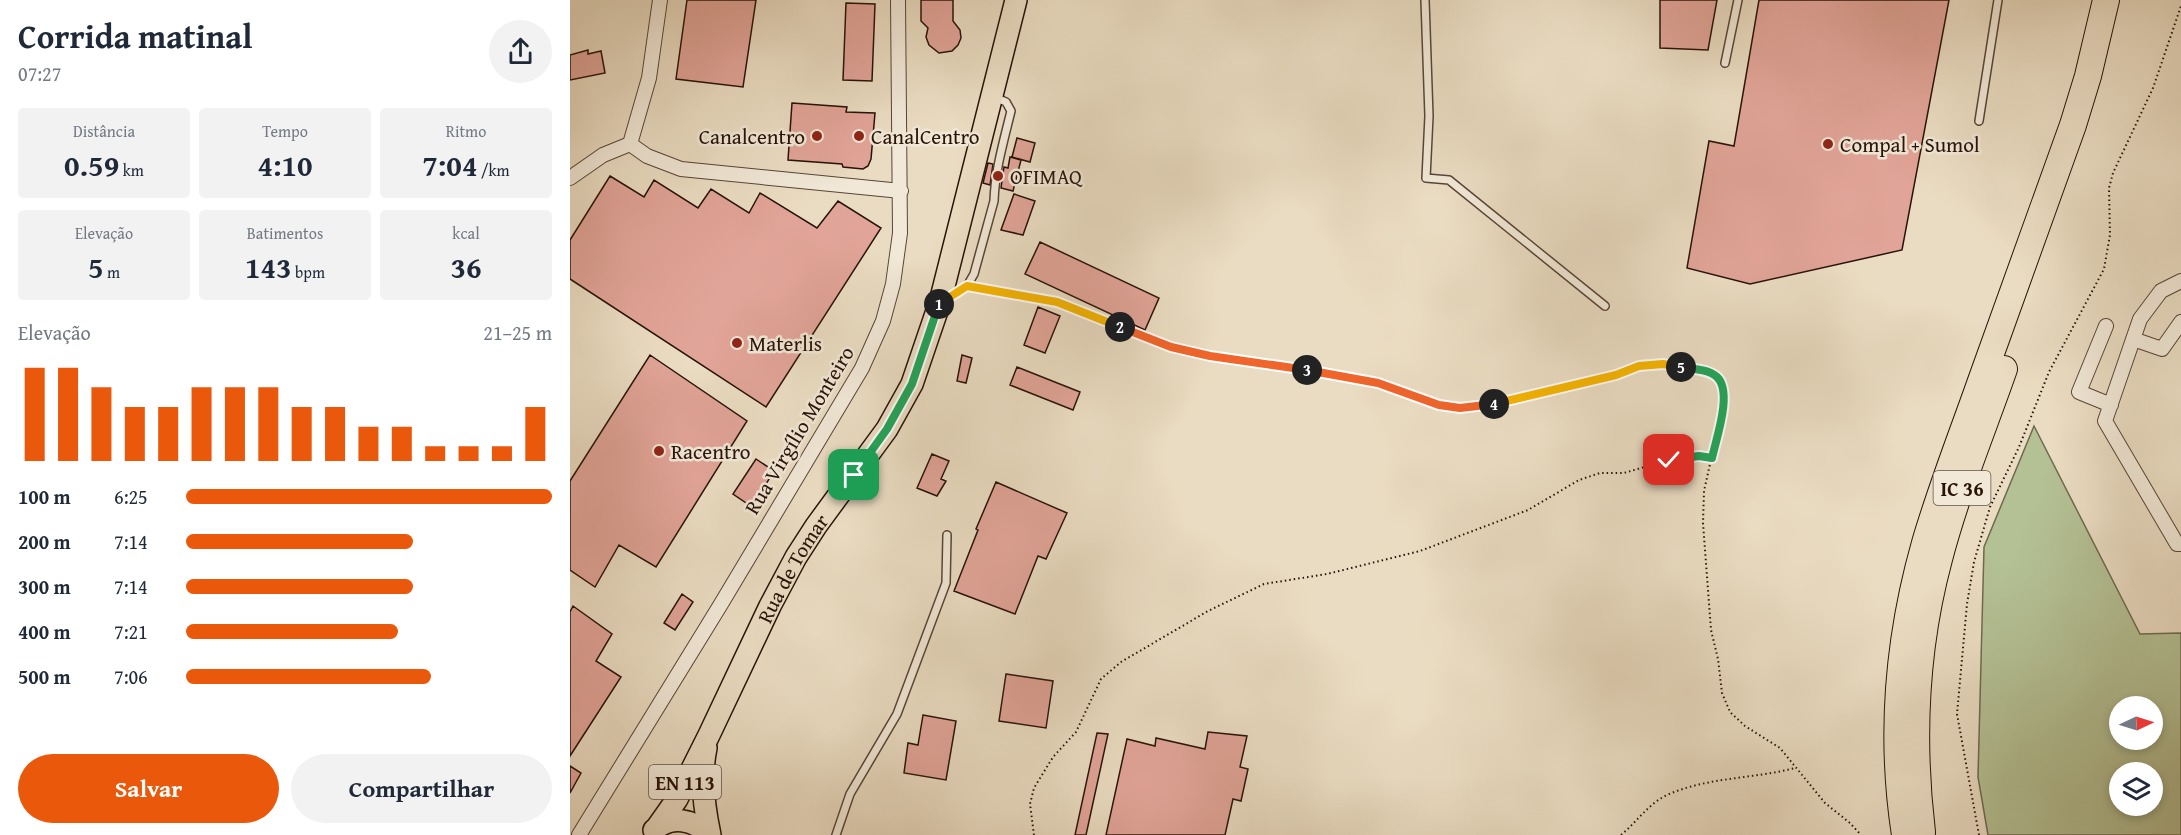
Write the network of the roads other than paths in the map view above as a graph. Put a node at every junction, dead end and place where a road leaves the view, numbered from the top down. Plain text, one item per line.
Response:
1 (660, 0) edge
2 (898, 0) edge
3 (1016, 0) edge
4 (1425, 0) edge
5 (1738, 0) edge
6 (1998, 0) edge
7 (2106, 0) edge
8 (2122, 0) edge
9 (1725, 63) dead end
10 (991, 96) junction
11 (1979, 121) dead end
12 (630, 144) junction
13 (570, 178) edge
14 (901, 191) junction
15 (2181, 281) edge
16 (967, 286) junction
17 (940, 302) junction
18 (1605, 306) dead end
19 (2181, 322) edge
20 (2106, 326) dead end
21 (2133, 339) junction
22 (1171, 347) road end
23 (2110, 405) junction
24 (947, 535) dead end
25 (2181, 544) edge
26 (709, 735) junction
27 (654, 831) edge
28 (579, 835) edge
29 (710, 835) edge
30 (836, 835) edge
31 (1905, 835) edge
32 (1923, 835) edge

1 - 12 street
2 - 14 street, Rua Virgílio Monteiro
3 - 10 main road, Rua de Tomar / EN 113
4 - 18 lane
5 - 9 lane
6 - 11 lane
7 - 31 highway, IC 36
8 - 32 highway, IC 36
10 - 16 lane
10 - 17 main road, Rua de Tomar / EN 113
12 - 13 street
12 - 14 street
14 - 28 street, Rua Virgílio Monteiro
15 - 21 street
16 - 17 lane
16 - 22 lane
17 - 26 main road, Rua de Tomar / EN 113
19 - 21 street
20 - 23 street
21 - 23 street
23 - 25 street
24 - 30 lane
26 - 27 main road, Rua de Tomar / EN 113
26 - 29 main road, Rua de Tomar / EN 113
27 - 29 main road, Rua de Tomar / EN 113

